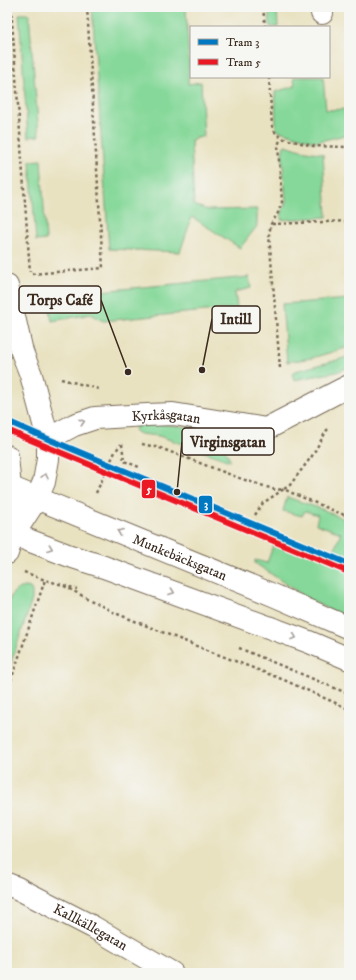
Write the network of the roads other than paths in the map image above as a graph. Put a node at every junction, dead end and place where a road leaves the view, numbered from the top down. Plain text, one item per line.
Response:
1 (7, 286) edge
2 (349, 386) edge
3 (48, 439) junction
4 (7, 456) edge
5 (9, 487) edge
6 (37, 498) junction
7 (9, 540) edge
8 (349, 628) edge
9 (349, 659) edge
10 (7, 884) edge
11 (165, 971) edge

1 - 3 street
3 -> 2 street, Kyrkåsgatan
6 -> 3 street
4 - 5 street
5 - 6 street, Munkebäcksgatan
5 - 7 street
6 - 7 street
8 -> 6 street, Munkebäcksgatan
7 -> 9 street
10 - 11 street, Kallkällegatan

